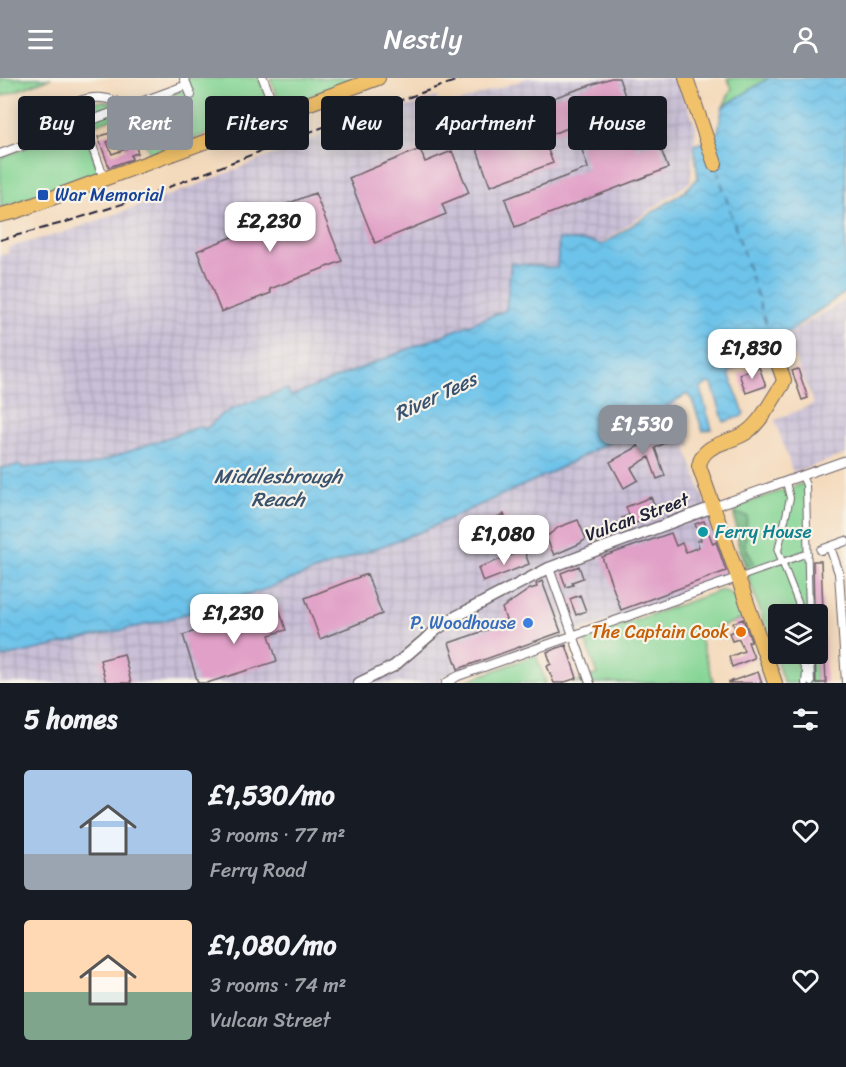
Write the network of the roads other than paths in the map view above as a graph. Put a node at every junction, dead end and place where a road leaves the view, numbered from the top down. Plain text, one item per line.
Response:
1 (262, 78) edge
2 (378, 78) edge
3 (686, 78) edge
4 (185, 81) edge
5 (191, 94) dead end
6 (150, 96) edge
7 (269, 96) edge
8 (309, 104) edge
9 (205, 142) edge
10 (18, 147) edge
11 (94, 150) edge
12 (0, 154) edge
13 (715, 164) dead end
14 (104, 179) junction
15 (0, 215) edge
16 (779, 366) dead end
17 (846, 460) edge
18 (802, 476) junction
19 (786, 482) junction
20 (713, 507) junction
21 (846, 541) edge
22 (808, 553) junction
23 (782, 562) junction
24 (549, 568) junction
25 (737, 578) junction
26 (800, 604) edge
27 (809, 604) edge
28 (573, 635) junction
29 (802, 664) edge
30 (810, 664) edge
31 (846, 682) edge
32 (359, 683) edge
33 (446, 683) edge
34 (590, 683) edge
35 (775, 683) edge
36 (805, 683) edge
37 (811, 683) edge

1 - 7 street
2 - 8 main road
3 - 13 main road
4 - 5 street
4 - 6 street
9 - 14 main road
10 - 12 street
11 - 14 street
14 - 15 main road
16 - 20 main road
17 - 18 street, Vulcan Street
18 - 19 street, Vulcan Street
18 - 22 street
19 - 20 street, Vulcan Street
19 - 23 street
20 - 24 street, Vulcan Street
20 - 25 main road
21 - 31 street
22 - 23 street
22 - 27 street
23 - 25 street
23 - 26 street
24 - 28 street
24 - 32 street, Vulcan Street
25 - 28 street
25 - 35 main road
28 - 33 street
28 - 34 street
29 - 36 street
30 - 37 street

